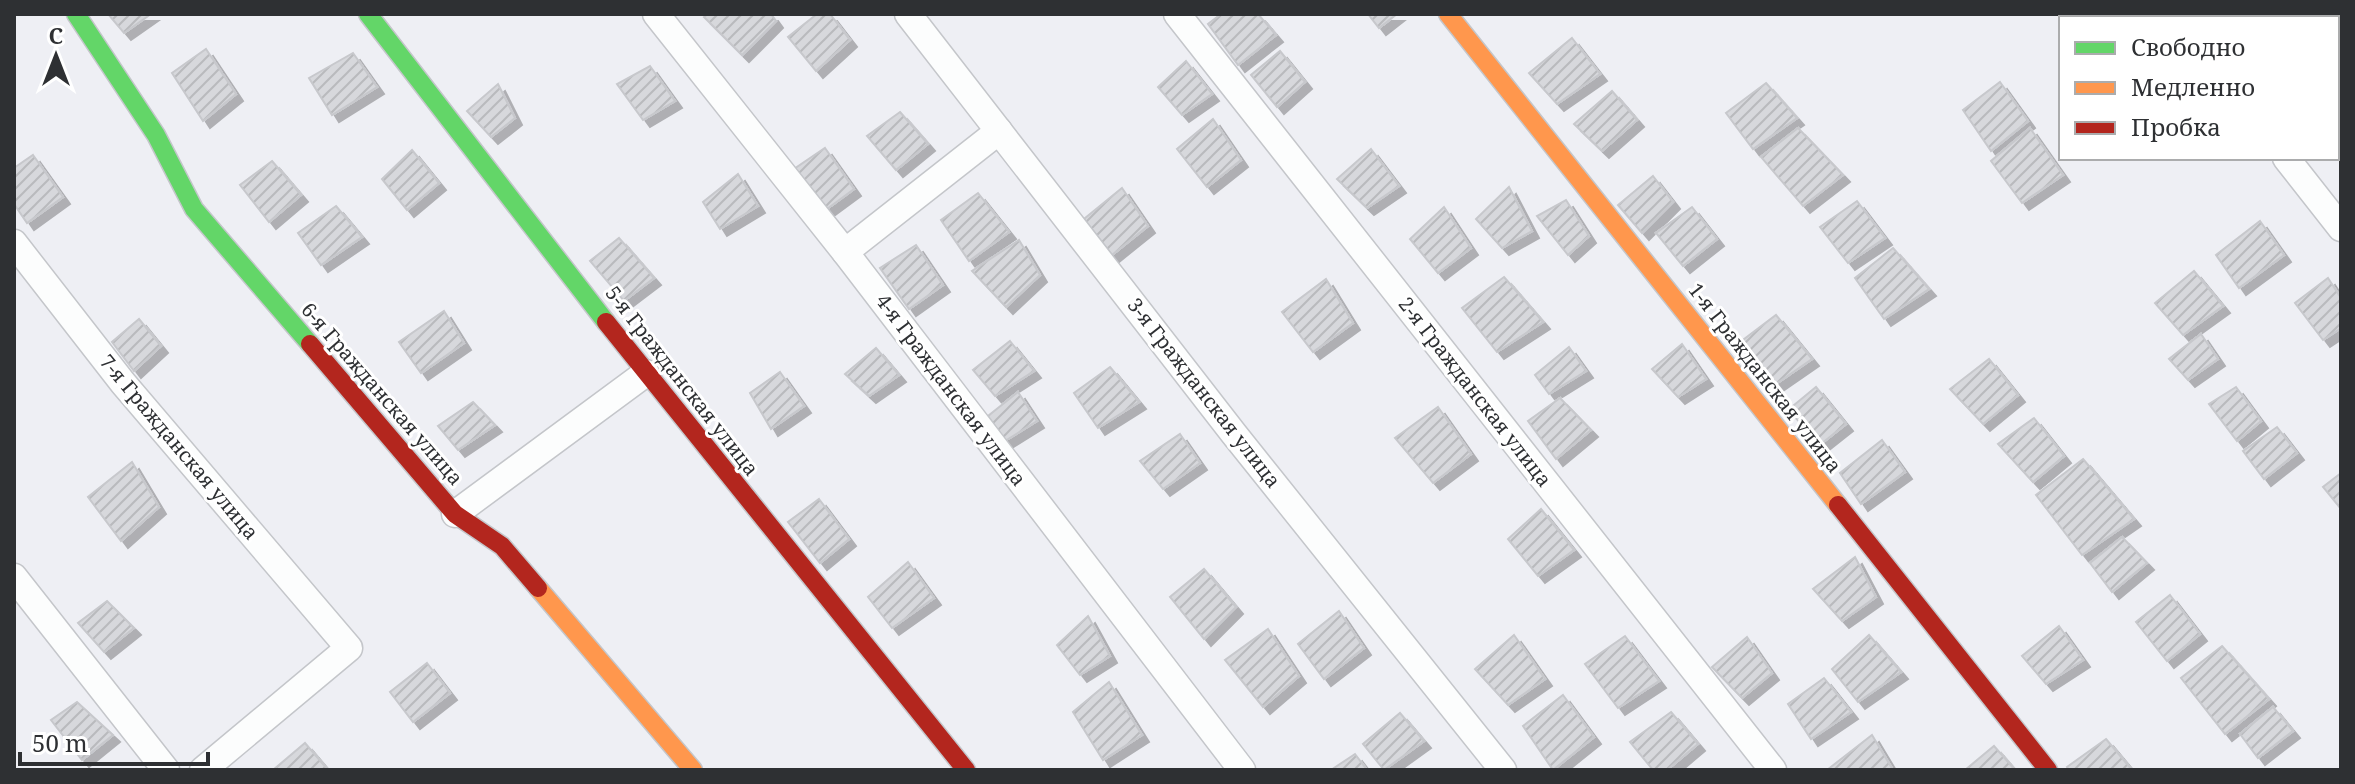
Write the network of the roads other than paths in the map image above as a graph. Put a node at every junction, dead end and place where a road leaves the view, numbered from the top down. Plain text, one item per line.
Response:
1 (76, 14) edge
2 (368, 14) edge
3 (656, 14) edge
4 (908, 14) edge
5 (1177, 14) edge
6 (1448, 14) edge
7 (999, 131) junction
8 (2288, 160) edge
9 (2341, 228) edge
10 (14, 243) edge
11 (845, 252) junction
12 (646, 373) junction
13 (455, 514) junction
14 (14, 577) edge
15 (166, 770) edge
16 (203, 770) edge
17 (693, 770) edge
18 (966, 770) edge
19 (1242, 770) edge
20 (1503, 770) edge
21 (1773, 770) edge
22 (2048, 770) edge

1 - 13 street, 6-я Гражданская улица
2 - 12 street, 5-я Гражданская улица
3 - 11 street, 4-я Гражданская улица
4 - 7 street, 3-я Гражданская улица
5 - 21 street, 2-я Гражданская улица
6 - 22 street, 1-я Гражданская улица
7 - 11 street
7 - 20 street, 3-я Гражданская улица
8 - 9 street
10 - 16 street, 7-я Гражданская улица
11 - 19 street, 4-я Гражданская улица
12 - 13 street
12 - 18 street, 5-я Гражданская улица
13 - 17 street, 6-я Гражданская улица
14 - 15 street

